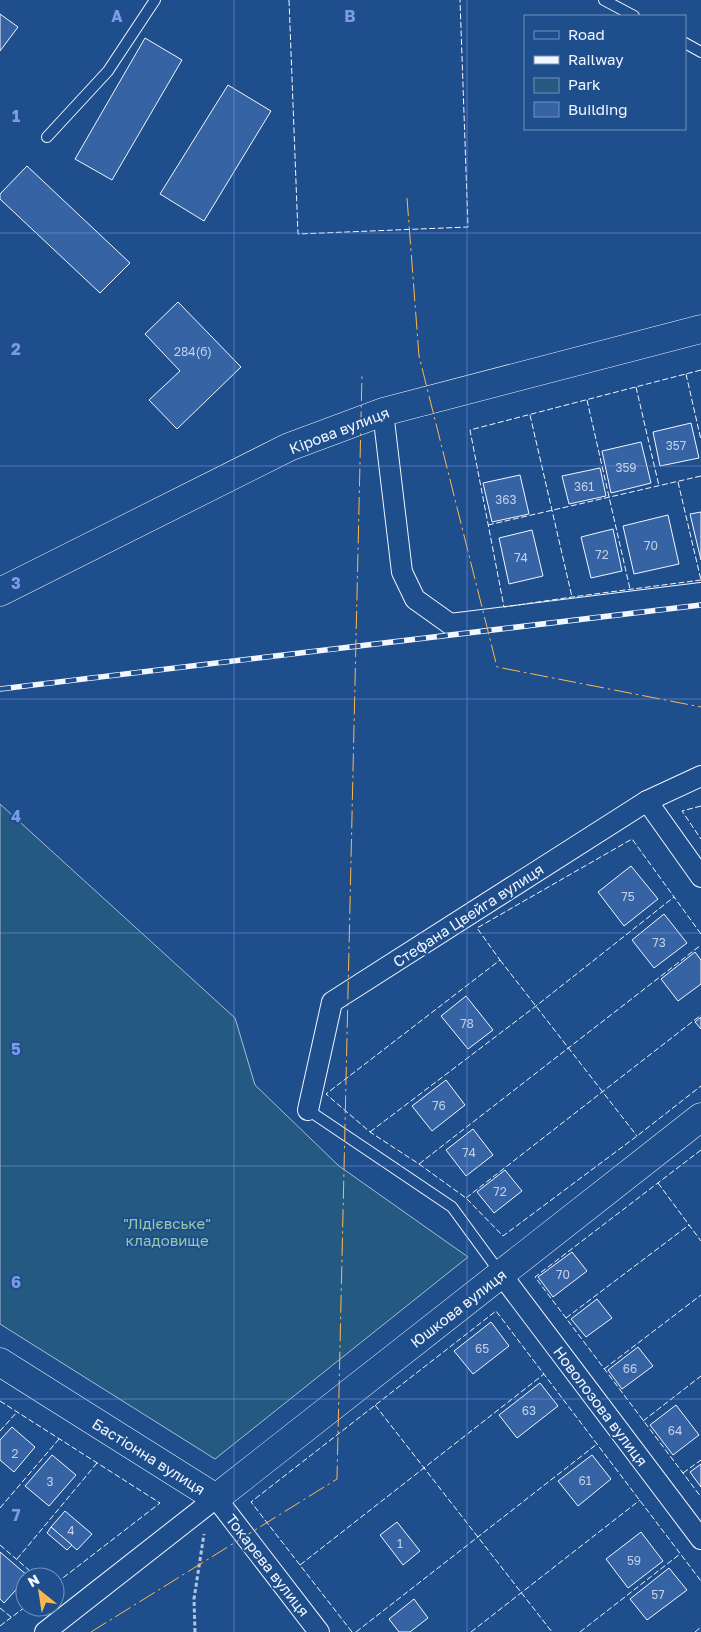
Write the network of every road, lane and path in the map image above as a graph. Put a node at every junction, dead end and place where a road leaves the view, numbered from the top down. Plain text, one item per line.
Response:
1 (155, 0) edge
2 (604, 0) edge
3 (632, 15) edge
4 (686, 44) edge
5 (701, 52) edge
6 (47, 137) dead end
7 (701, 329) edge
8 (383, 412) junction
9 (0, 592) edge
10 (701, 593) edge
11 (701, 776) edge
12 (647, 801) junction
13 (701, 876) edge
14 (308, 1110) joint
15 (701, 1117) edge
16 (501, 1274) junction
17 (0, 1362) edge
18 (216, 1498) junction
19 (204, 1533) dead end
20 (701, 1539) edge
21 (45, 1632) edge
22 (195, 1632) edge
23 (319, 1632) edge

1 - 6 lane
2 - 3 lane
4 - 5 lane
7 - 8 main road, Кірова вулиця
8 - 9 main road, Кірова вулиця
8 - 10 street
11 - 12 street, Стефана Цвейга вулиця
12 - 13 street
12 - 14 street, Стефана Цвейга вулиця
14 - 16 lane
15 - 16 main road, Юшкова вулиця
16 - 18 main road, Юшкова вулиця
16 - 20 street, Новолозова вулиця
17 - 18 main road, Бастіонна вулиця
18 - 21 street, Бастіонна вулиця
18 - 23 street, Токарева вулиця
19 - 22 path

